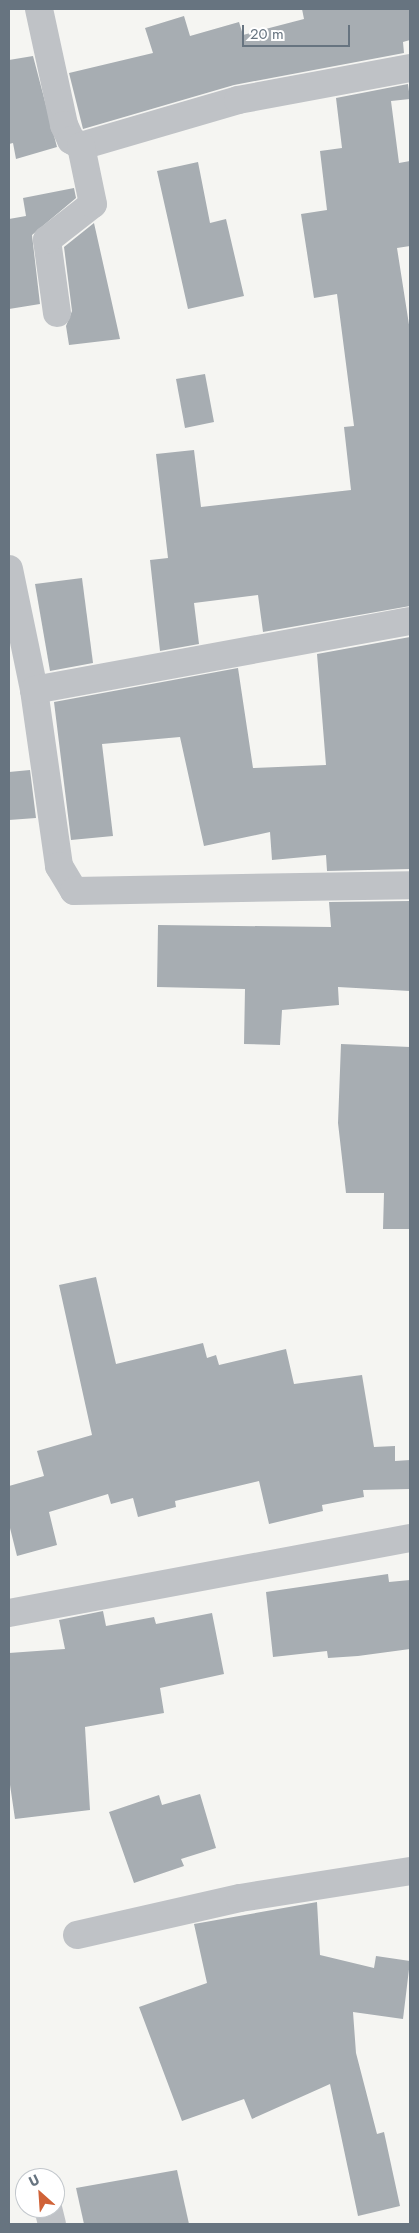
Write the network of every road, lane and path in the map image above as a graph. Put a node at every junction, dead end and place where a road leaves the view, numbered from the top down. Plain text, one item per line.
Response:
1 (39, 9) edge
2 (410, 68) edge
3 (81, 146) junction
4 (56, 313) dead end
5 (9, 569) edge
6 (410, 621) edge
7 (34, 690) junction
8 (410, 885) edge
9 (410, 1538) edge
10 (9, 1613) edge
11 (410, 1871) edge
12 (78, 1935) dead end

1 - 3 street
2 - 3 street
3 - 4 street
5 - 7 street
6 - 7 street
7 - 8 street
9 - 10 street
11 - 12 street

